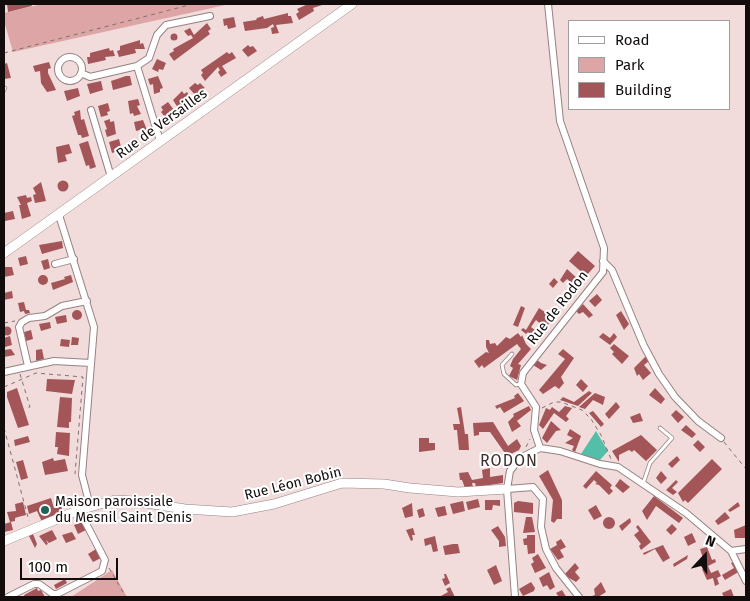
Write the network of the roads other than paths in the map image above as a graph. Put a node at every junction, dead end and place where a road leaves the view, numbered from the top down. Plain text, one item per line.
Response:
1 (352, 4) edge
2 (548, 4) edge
3 (210, 16) dead end
4 (137, 66) junction
5 (80, 73) dead end
6 (91, 110) dead end
7 (160, 142) junction
8 (111, 177) junction
9 (59, 214) junction
10 (4, 253) edge
11 (74, 259) junction
12 (603, 261) junction
13 (55, 264) dead end
14 (86, 301) junction
15 (512, 354) dead end
16 (91, 363) junction
17 (28, 366) junction
18 (4, 372) edge
19 (521, 384) junction
20 (660, 428) dead end
21 (720, 438) road end
22 (540, 448) junction
23 (643, 484) junction
24 (507, 490) junction
25 (90, 506) junction
26 (79, 510) junction
27 (4, 540) edge
28 (746, 549) edge
29 (731, 551) junction
30 (746, 581) edge
31 (8, 597) edge
32 (515, 597) edge
33 (579, 597) edge

1 - 7 street, Rue de Versailles
2 - 12 street, Rue de Rodon
3 - 4 street
4 - 5 street
4 - 7 street
6 - 8 street
7 - 8 street, Rue de Versailles
8 - 9 street, Rue de Versailles
9 - 10 street, Rue de Versailles
9 - 11 street
11 - 13 street
11 - 14 street
12 - 19 street, Rue de Rodon
12 - 21 street
14 - 16 street
14 - 17 street
15 - 19 lane
16 - 17 street
16 - 25 street
17 - 18 street
19 - 22 street
20 - 23 lane
22 - 23 street
22 - 24 street
23 - 29 street
24 - 25 street, Rue Léon Bobin
24 - 32 street
24 - 33 street
25 - 26 street, Rue Léon Bobin
26 - 27 street, Rue Léon Bobin
26 - 31 street
28 - 29 street
29 - 30 street

